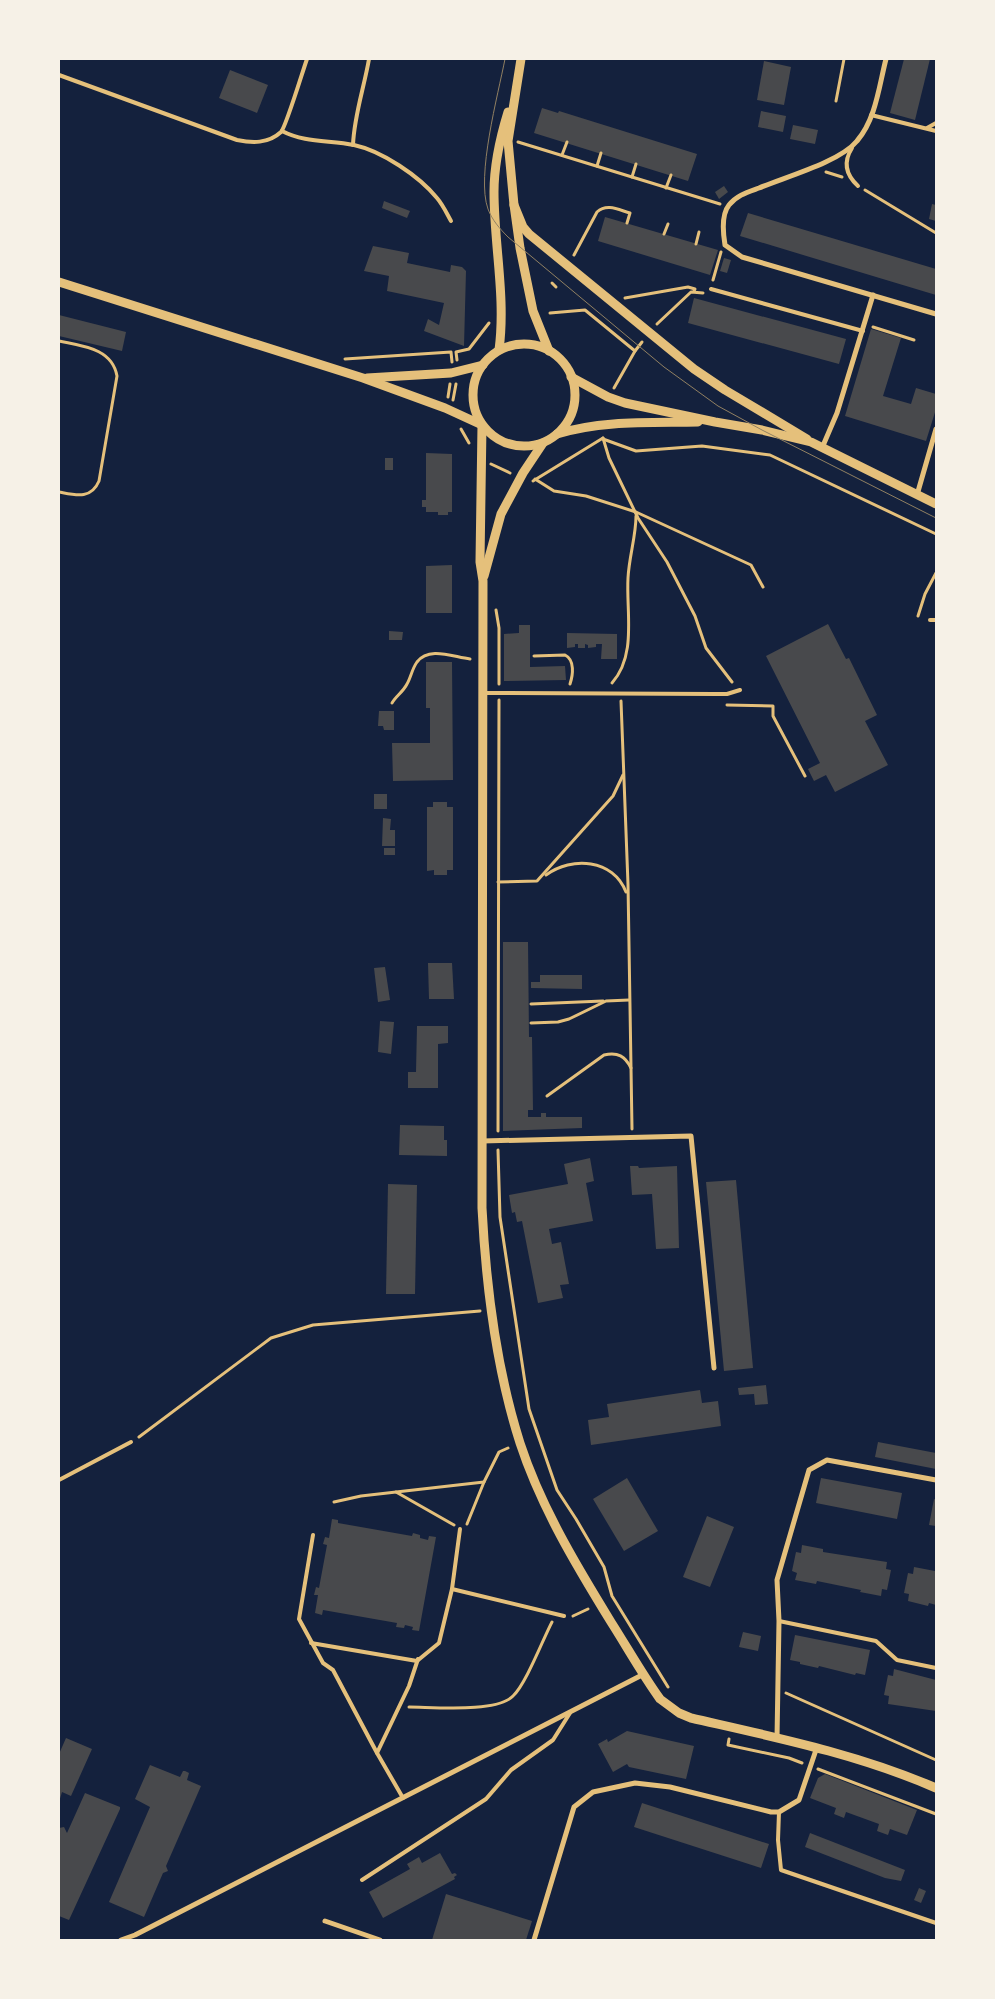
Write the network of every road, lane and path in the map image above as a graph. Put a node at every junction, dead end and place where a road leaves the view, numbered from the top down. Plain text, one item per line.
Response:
1 (307, 59) edge
2 (368, 59) edge
3 (521, 59) edge
4 (844, 59) edge
5 (886, 59) edge
6 (59, 75) edge
7 (516, 86) junction
8 (836, 101) dead end
9 (871, 115) junction
10 (936, 123) edge
11 (924, 128) junction
12 (282, 131) junction
13 (936, 131) edge
14 (567, 142) dead end
15 (854, 144) junction
16 (353, 145) junction
17 (518, 151) dead end
18 (601, 153) dead end
19 (562, 156) junction
20 (636, 164) dead end
21 (597, 166) junction
22 (804, 170) junction
23 (671, 175) dead end
24 (632, 177) junction
25 (858, 186) junction
26 (666, 188) junction
27 (514, 204) junction
28 (728, 206) junction
29 (452, 221) dead end
30 (627, 223) dead end
31 (668, 224) dead end
32 (699, 232) dead end
33 (936, 233) edge
34 (664, 234) dead end
35 (725, 241) junction
36 (696, 244) dead end
37 (566, 253) dead end
38 (59, 282) edge
39 (552, 283) dead end
40 (556, 287) dead end
41 (711, 289) junction
42 (693, 291) junction
43 (873, 295) junction
44 (629, 304) dead end
45 (550, 313) dead end
46 (936, 314) edge
47 (494, 316) dead end
48 (655, 326) dead end
49 (869, 328) dead end
50 (862, 331) junction
51 (59, 340) edge
52 (914, 340) dead end
53 (499, 350) junction
54 (549, 351) junction
55 (451, 352) dead end
56 (456, 352) dead end
57 (340, 357) dead end
58 (483, 365) junction
59 (571, 377) junction
60 (362, 378) junction
61 (456, 381) dead end
62 (617, 384) dead end
63 (453, 403) dead end
64 (715, 422) junction
65 (482, 425) junction
66 (936, 429) edge
67 (557, 434) junction
68 (603, 438) junction
69 (811, 442) junction
70 (543, 443) junction
71 (822, 448) junction
72 (534, 479) junction
73 (531, 485) dead end
74 (59, 492) edge
75 (917, 495) junction
76 (936, 504) edge
77 (636, 512) junction
78 (936, 534) edge
79 (936, 573) edge
80 (483, 581) junction
81 (763, 587) dead end
82 (496, 606) dead end
83 (918, 616) dead end
84 (930, 620) dead end
85 (936, 620) edge
86 (534, 656) dead end
87 (470, 659) dead end
88 (612, 683) dead end
89 (740, 690) joint
90 (482, 693) junction
91 (499, 693) junction
92 (564, 693) junction
93 (621, 693) junction
94 (508, 702) dead end
95 (614, 702) dead end
96 (621, 702) junction
97 (630, 702) dead end
98 (392, 703) dead end
99 (499, 703) junction
100 (722, 705) dead end
101 (624, 770) junction
102 (805, 776) dead end
103 (537, 881) junction
104 (497, 882) junction
105 (482, 883) junction
106 (628, 896) junction
107 (629, 1000) junction
108 (606, 1001) junction
109 (531, 1004) dead end
110 (531, 1023) dead end
111 (631, 1069) junction
112 (547, 1096) dead end
113 (632, 1137) junction
114 (482, 1141) junction
115 (498, 1141) junction
116 (492, 1310) junction
117 (714, 1368) dead end
118 (132, 1442) joint
119 (508, 1448) dead end
120 (59, 1480) edge
121 (936, 1480) edge
122 (484, 1482) junction
123 (396, 1492) junction
124 (334, 1502) dead end
125 (460, 1529) junction
126 (313, 1535) dead end
127 (452, 1589) junction
128 (588, 1609) dead end
129 (555, 1614) junction
130 (564, 1616) dead end
131 (569, 1618) dead end
132 (779, 1622) junction
133 (311, 1643) junction
134 (418, 1660) junction
135 (936, 1668) edge
136 (644, 1674) junction
137 (778, 1690) junction
138 (671, 1691) dead end
139 (398, 1707) junction
140 (571, 1711) junction
141 (777, 1738) junction
142 (728, 1745) dead end
143 (816, 1747) junction
144 (377, 1753) junction
145 (936, 1760) edge
146 (810, 1766) junction
147 (936, 1788) edge
148 (403, 1798) junction
149 (779, 1812) junction
150 (936, 1814) edge
151 (362, 1880) dead end
152 (325, 1921) dead end
153 (936, 1922) edge
154 (121, 1940) edge
155 (380, 1940) edge
156 (534, 1940) edge

1 - 12 lane
2 - 16 lane
3 - 7 street
4 - 8 path
5 - 9 street
6 - 12 lane
7 - 27 street
7 - 53 street
9 - 11 lane
9 - 15 street
10 - 11 lane
11 - 13 lane
12 - 16 lane
14 - 19 path
15 - 22 street
15 - 25 lane
16 - 29 lane
17 - 19 path
18 - 21 path
19 - 21 path
20 - 24 path
21 - 24 path
22 - 25 path
22 - 28 street
23 - 26 path
24 - 26 path
25 - 33 path
26 - 28 path
27 - 54 street
27 - 69 street
28 - 35 street
30 - 37 path
31 - 34 path
32 - 36 path
35 - 41 path
35 - 43 street
38 - 60 street
39 - 40 path
41 - 42 path
41 - 50 lane
42 - 44 path
42 - 48 path
43 - 46 street
43 - 50 street
45 - 62 path
47 - 56 path
49 - 52 path
50 - 71 street
51 - 74 path
53 - 54 street
53 - 58 street
54 - 59 street
55 - 57 path
58 - 60 street
58 - 65 street
59 - 64 street
59 - 67 street
60 - 65 street
61 - 63 path
64 - 67 street
64 - 69 street
65 - 70 street
65 - 80 street
66 - 75 street
67 - 70 street
68 - 72 path
68 - 77 path
68 - 78 path
69 - 71 street
70 - 80 street
71 - 75 street
72 - 73 path
72 - 77 path
75 - 76 street
77 - 81 path
77 - 88 path
77 - 89 path
79 - 83 path
80 - 90 street
82 - 91 path
84 - 85 lane
86 - 92 path
87 - 98 path
89 - 93 lane
90 - 91 lane
90 - 105 street
91 - 92 lane
91 - 99 path
92 - 93 lane
93 - 96 path
94 - 99 path
95 - 96 path
96 - 97 path
96 - 101 path
99 - 104 path
100 - 102 path
101 - 103 path
101 - 106 path
103 - 104 path
103 - 106 path
104 - 105 path
104 - 115 path
105 - 114 street
106 - 107 path
107 - 108 path
107 - 111 path
108 - 109 path
108 - 110 path
111 - 112 path
111 - 113 path
113 - 115 street
113 - 117 street
114 - 115 street
114 - 116 street
115 - 138 path
116 - 118 path
116 - 136 street
118 - 120 lane
119 - 122 path
121 - 132 street
122 - 123 path
122 - 125 path
123 - 124 path
123 - 125 path
125 - 127 lane
126 - 133 lane
127 - 129 lane
127 - 134 lane
128 - 131 path
129 - 130 lane
129 - 139 path
132 - 135 lane
132 - 137 street
133 - 134 lane
133 - 144 lane
134 - 139 lane
136 - 140 street
136 - 141 street
137 - 141 street
137 - 145 path
139 - 144 lane
140 - 148 street
140 - 151 lane
141 - 143 street
142 - 146 path
143 - 146 street
143 - 147 street
144 - 148 lane
146 - 149 street
146 - 150 path
148 - 154 street
149 - 153 lane
149 - 156 street
152 - 155 street

